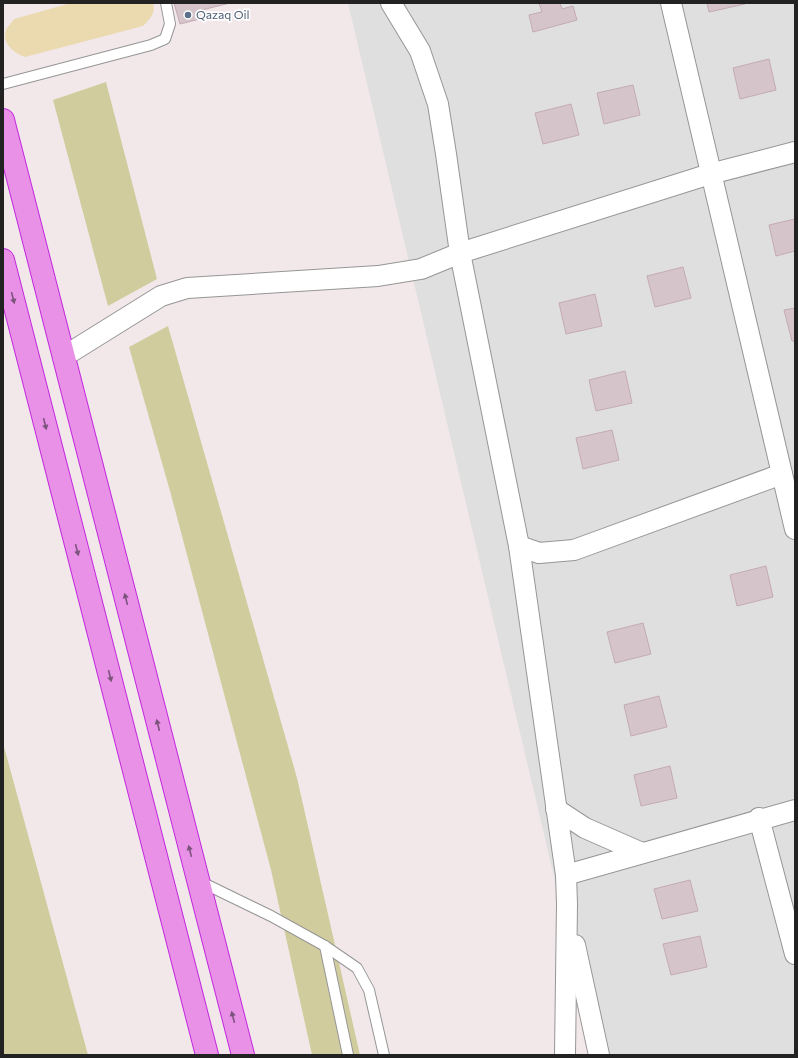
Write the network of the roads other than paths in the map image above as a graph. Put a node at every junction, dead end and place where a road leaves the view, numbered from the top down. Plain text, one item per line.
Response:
1 (166, 3) edge
2 (391, 3) edge
3 (671, 3) edge
4 (3, 84) edge
5 (3, 120) edge
6 (795, 152) edge
7 (710, 174) junction
8 (460, 253) junction
9 (3, 260) edge
10 (63, 357) junction
11 (782, 474) junction
12 (792, 501) edge
13 (795, 529) edge
14 (519, 546) junction
15 (556, 808) junction
16 (795, 810) edge
17 (759, 818) junction
18 (642, 853) junction
19 (566, 875) junction
20 (198, 880) junction
21 (567, 904) junction
22 (325, 946) junction
23 (795, 954) edge
24 (207, 1055) edge
25 (243, 1055) edge
26 (348, 1055) edge
27 (384, 1055) edge
28 (566, 1055) edge
29 (599, 1055) edge

1 - 4 lane
2 - 8 street
3 - 7 street
5 - 10 highway
6 - 7 street
7 - 8 street
7 - 11 street
8 - 10 street
8 - 14 street
9 -> 24 highway
20 -> 10 highway
11 - 12 street
11 - 14 street
12 - 13 street
14 - 15 street
15 - 18 street
15 - 19 street
16 - 17 street
17 - 18 street
17 - 23 street
18 - 19 street
19 - 21 street
20 - 22 lane
25 -> 20 highway
21 - 28 street
21 - 29 street
22 - 26 lane
22 - 27 lane

